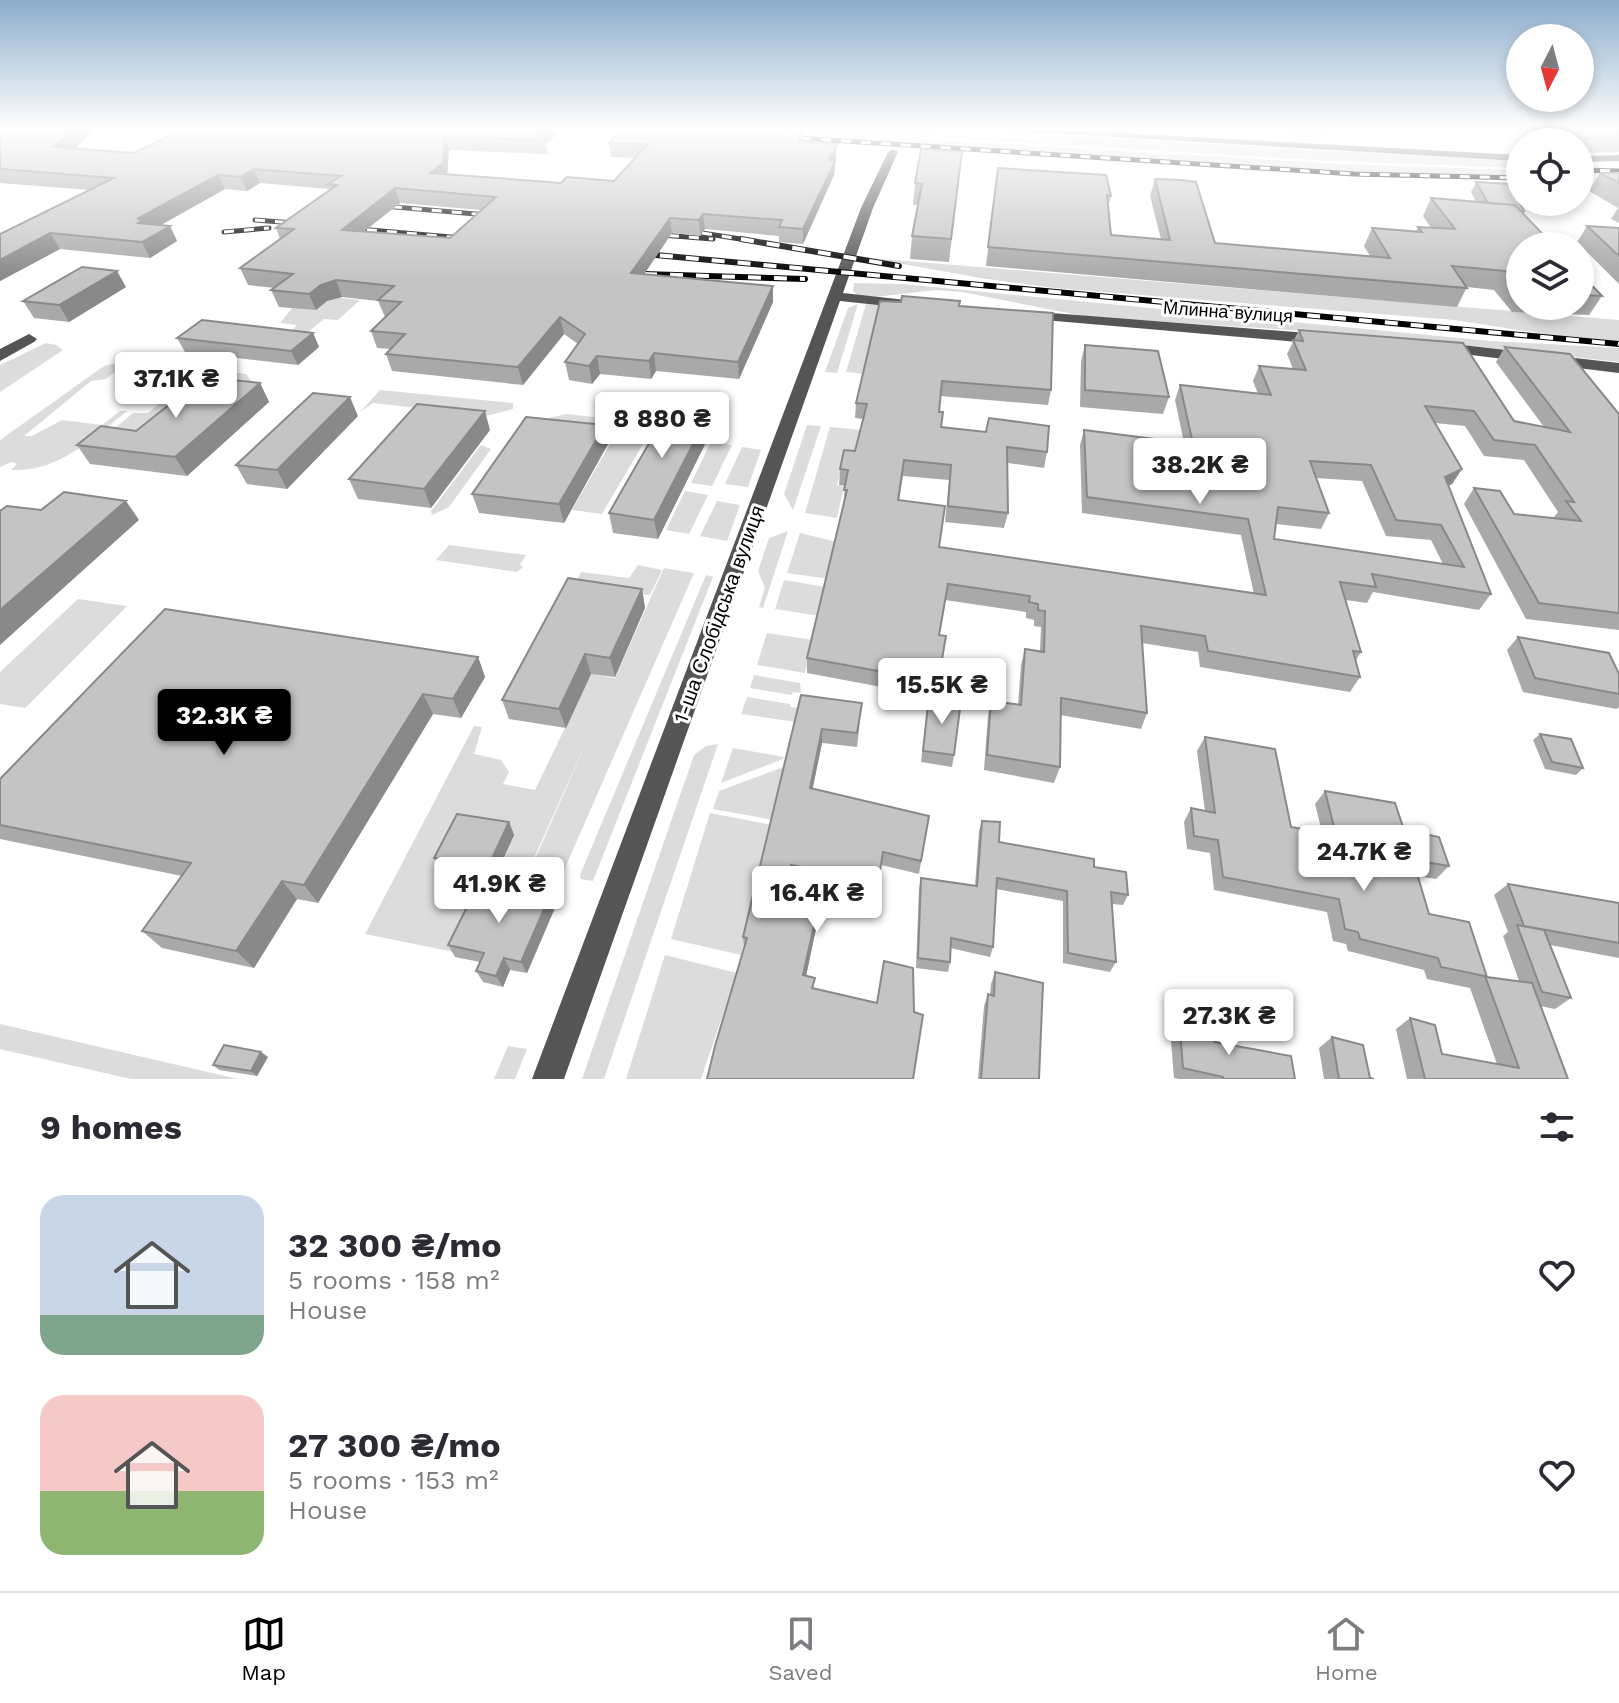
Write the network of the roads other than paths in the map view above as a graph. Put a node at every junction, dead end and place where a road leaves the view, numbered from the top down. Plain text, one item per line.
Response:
1 (881, 178) edge
2 (835, 296) junction
3 (921, 305) edge
4 (1006, 313) edge
5 (29, 339) dead end
6 (1332, 340) edge
7 (1434, 347) edge
8 (0, 356) edge
9 (1616, 371) edge
10 (548, 1079) edge

1 - 2 street, 1-ша Слобідська вулиця
2 - 3 street
2 - 10 street, 1-ша Слобідська вулиця
4 - 6 street, Млинна вулиця
5 - 8 street
7 - 9 street

